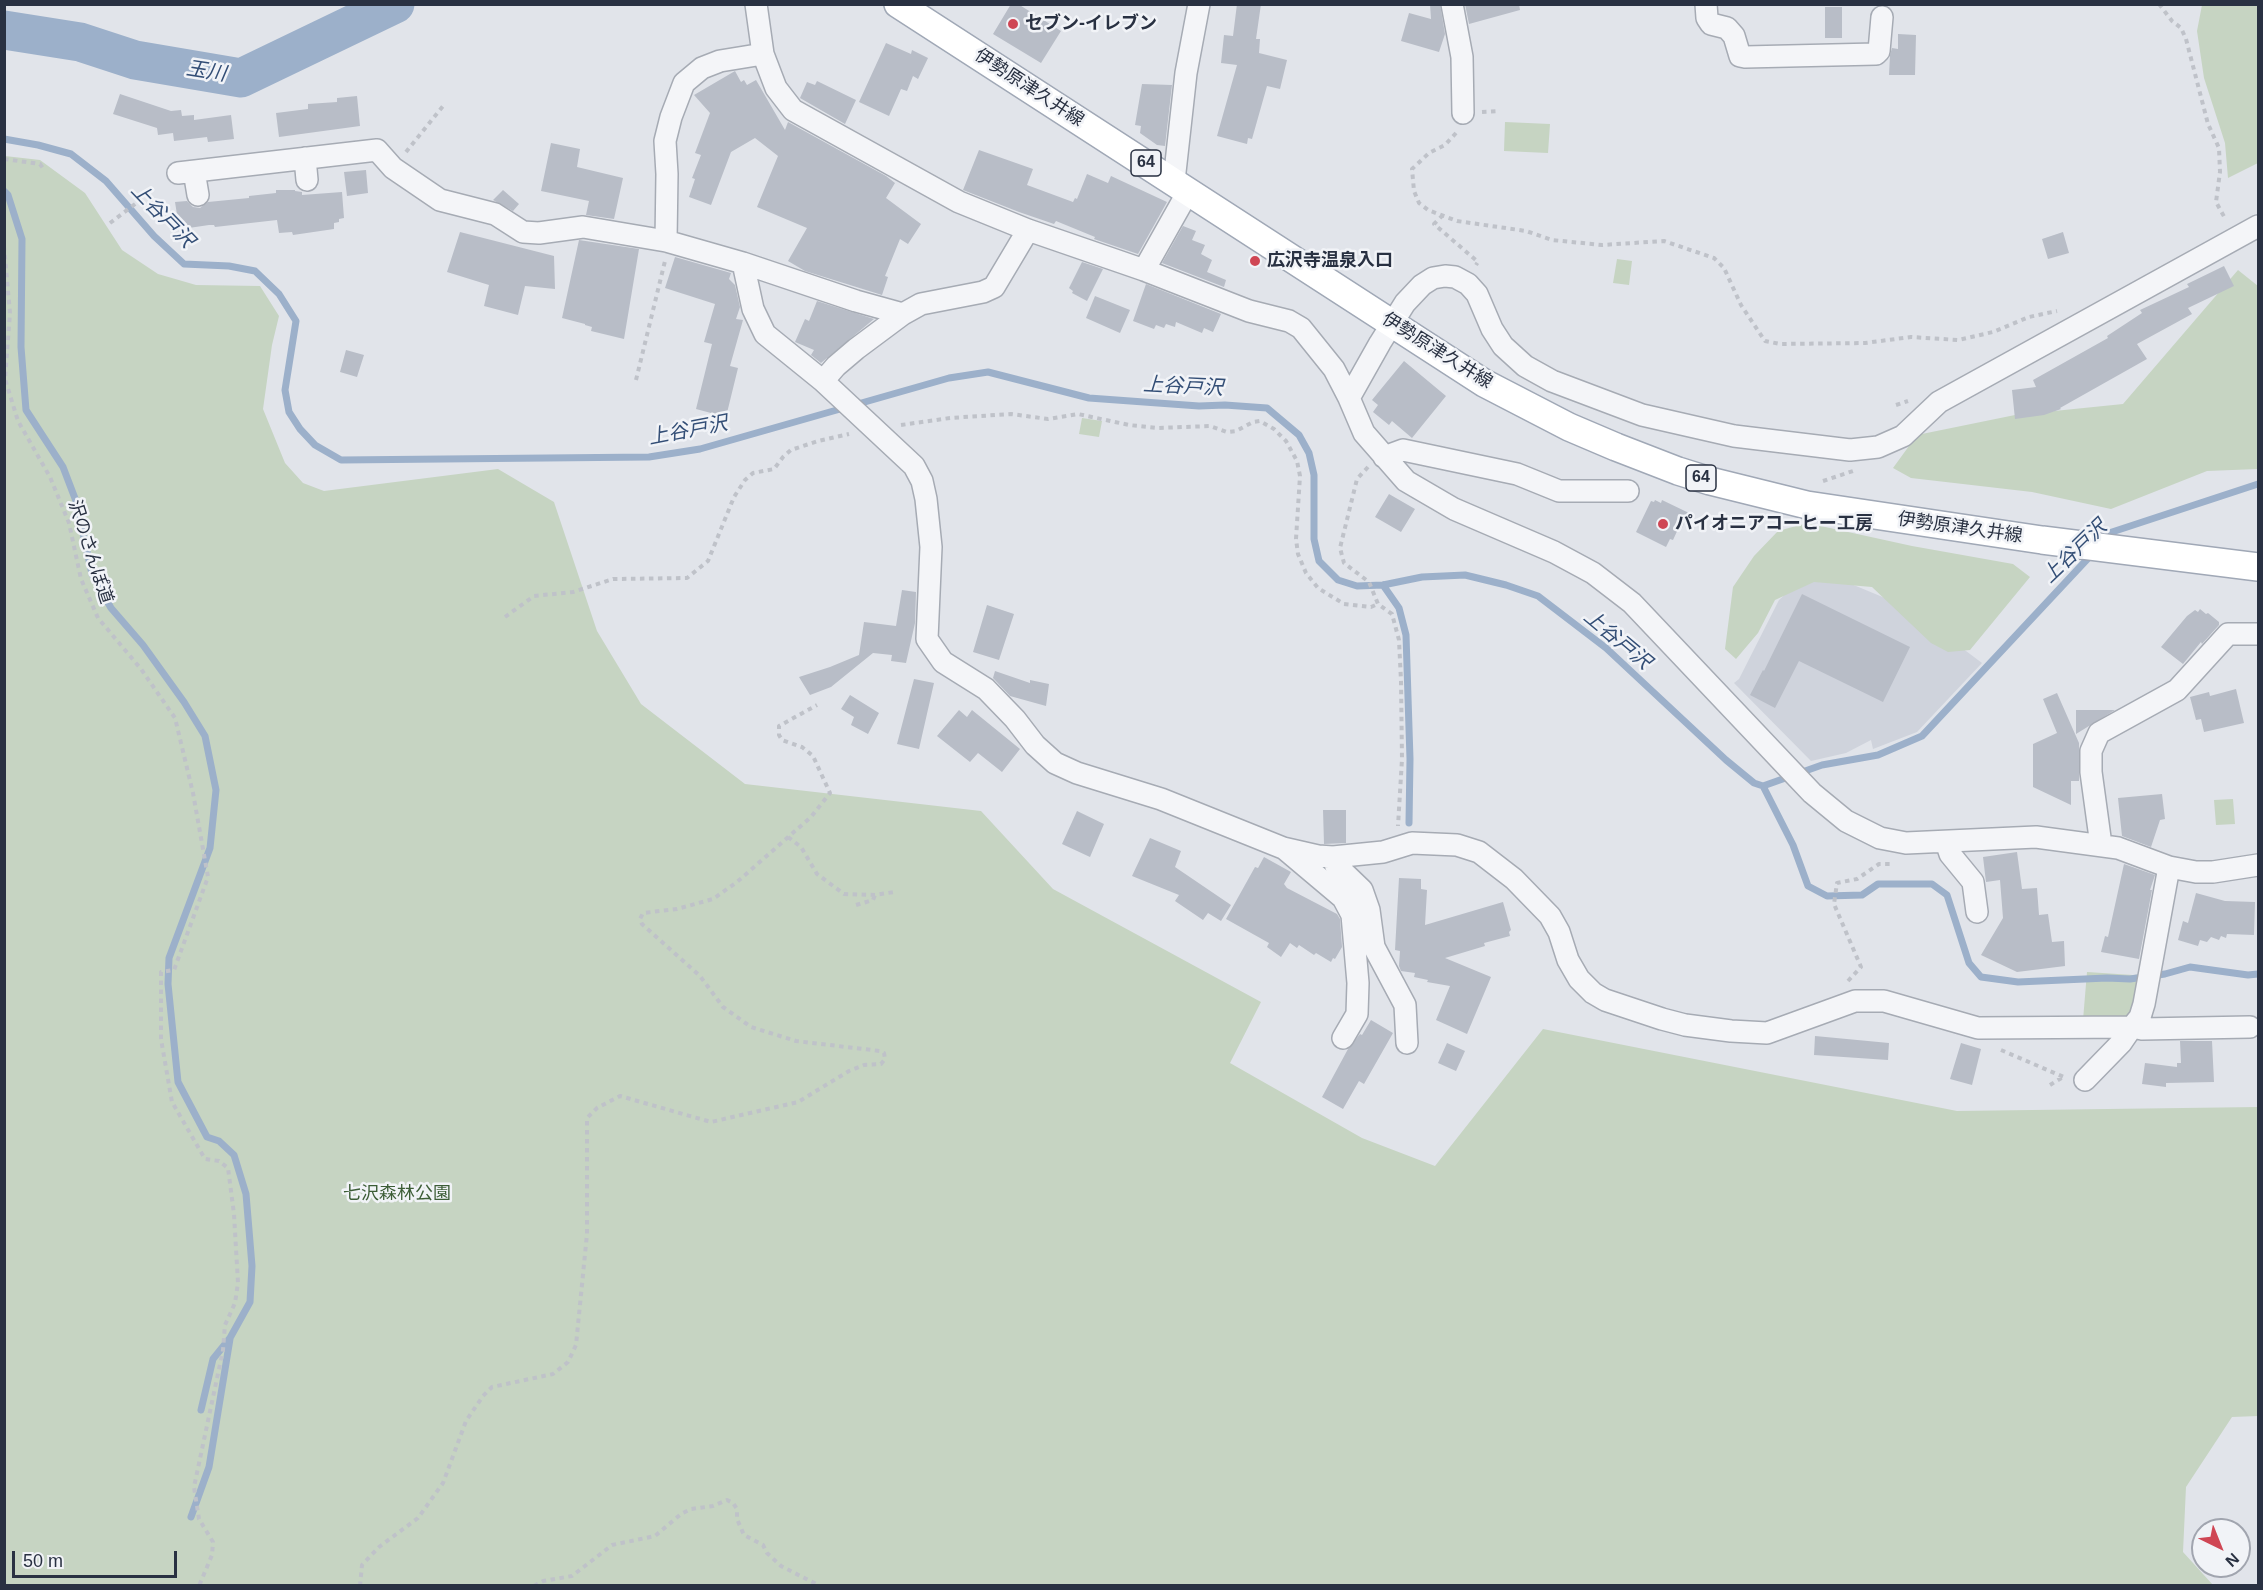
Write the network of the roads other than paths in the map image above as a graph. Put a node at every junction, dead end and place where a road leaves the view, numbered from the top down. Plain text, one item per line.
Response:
1 (756, 4) edge
2 (898, 4) edge
3 (1199, 4) edge
4 (1452, 4) edge
5 (1706, 4) edge
6 (1882, 17) dead end
7 (764, 54) junction
8 (1463, 113) road end
9 (305, 158) junction
10 (307, 180) dead end
11 (1182, 186) junction
12 (198, 195) dead end
13 (2259, 226) edge
14 (1028, 230) junction
15 (668, 241) junction
16 (743, 262) junction
17 (1144, 270) junction
18 (903, 314) junction
19 (1392, 322) junction
20 (830, 388) junction
21 (1349, 399) junction
22 (1382, 455) junction
23 (1628, 491) dead end
24 (2259, 567) edge
25 (2259, 634) edge
26 (1946, 842) junction
27 (2101, 845) junction
28 (1283, 848) junction
29 (1333, 857) junction
30 (2259, 865) edge
31 (2169, 867) junction
32 (1977, 912) dead end
33 (2132, 1027) junction
34 (2250, 1027) dead end
35 (1343, 1038) dead end
36 (1407, 1042) dead end
37 (2085, 1080) road end

1 - 7 street
2 - 11 main road, 伊勢原津久井線 / 64
3 - 11 street
4 - 8 street
5 - 6 street
7 - 14 street
7 - 15 street
9 - 10 street
9 - 12 street
9 - 15 street
11 - 17 street
11 - 19 main road, 伊勢原津久井線 / 64
13 - 19 street
14 - 17 street
14 - 18 street
15 - 16 street
16 - 18 street
16 - 20 street
17 - 21 street
18 - 20 street
19 - 21 street
19 - 24 main road, 伊勢原津久井線 / 64
20 - 28 street
21 - 22 street
22 - 23 street
22 - 26 street
25 - 27 street
26 - 27 street
26 - 32 street
27 - 31 street
28 - 29 street
28 - 35 street
29 - 33 street
29 - 36 street
30 - 31 street
31 - 33 street
33 - 34 street
33 - 37 street

